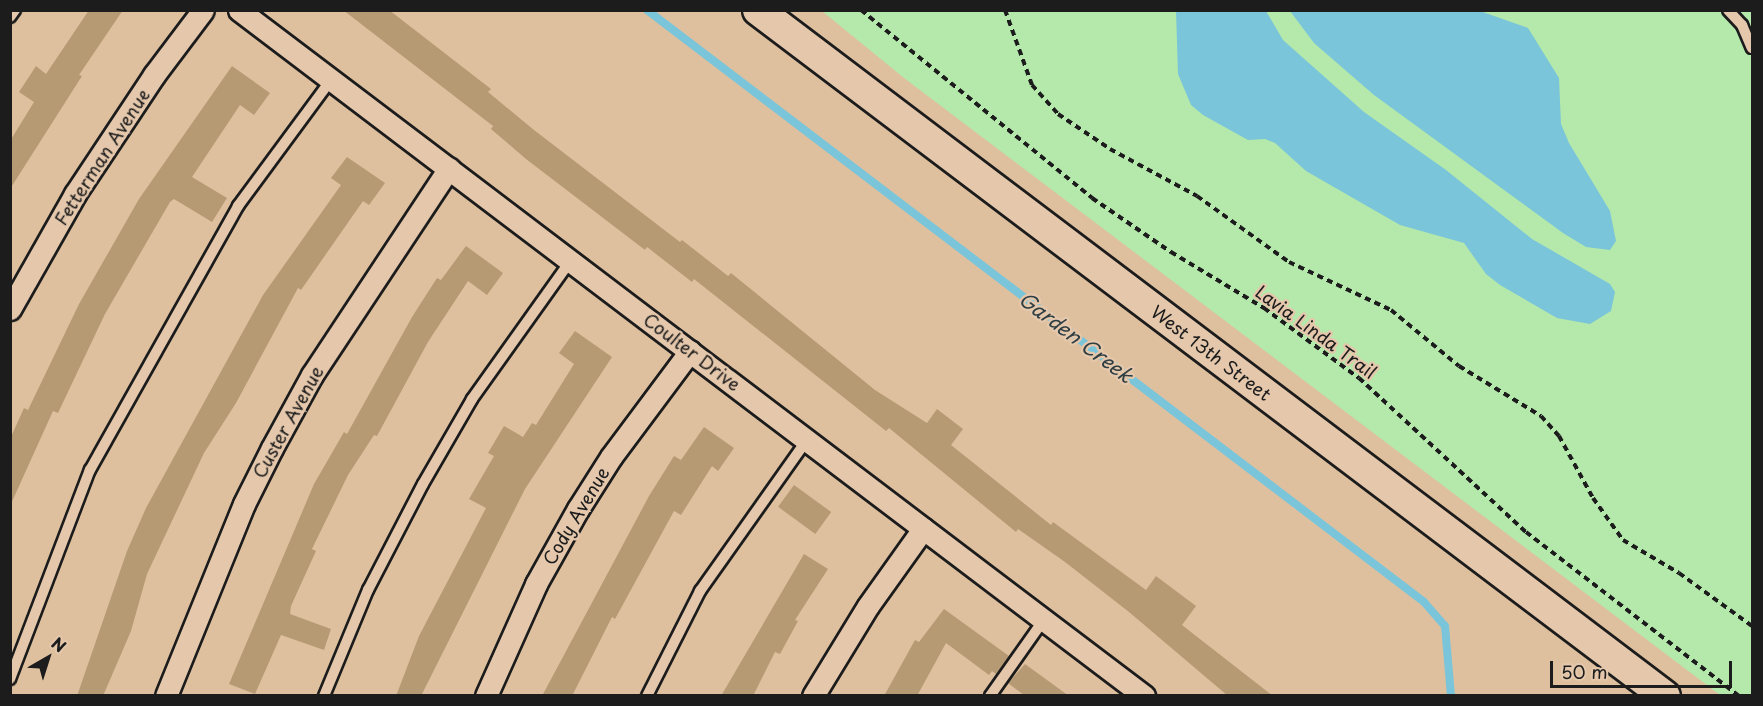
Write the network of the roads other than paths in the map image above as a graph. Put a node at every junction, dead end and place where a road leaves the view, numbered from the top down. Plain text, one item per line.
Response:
1 (15, 10) edge
2 (203, 10) edge
3 (239, 10) edge
4 (758, 10) edge
5 (1728, 10) edge
6 (10, 17) edge
7 (1752, 48) edge
8 (331, 80) junction
9 (449, 168) junction
10 (571, 260) junction
11 (10, 309) edge
12 (690, 351) junction
13 (807, 440) junction
14 (923, 529) junction
15 (1043, 621) junction
16 (10, 679) edge
17 (166, 696) edge
18 (324, 696) edge
19 (486, 696) edge
20 (647, 696) edge
21 (813, 696) edge
22 (990, 696) edge
23 (1144, 696) edge
24 (1665, 696) edge

1 - 6 lane
2 - 11 street, Fetterman Avenue
3 - 8 street, Coulter Drive
4 - 24 main road, West 13th Street
5 - 7 lane
8 - 9 street, Coulter Drive
8 - 16 lane
9 - 10 street, Coulter Drive
9 - 17 street, Custer Avenue
10 - 12 street, Coulter Drive
10 - 18 lane
12 - 13 street, Coulter Drive
12 - 19 street, Cody Avenue
13 - 14 street, Coulter Drive
13 - 20 lane
14 - 15 street, Coulter Drive
14 - 21 street
15 - 22 lane
15 - 23 street, Coulter Drive

